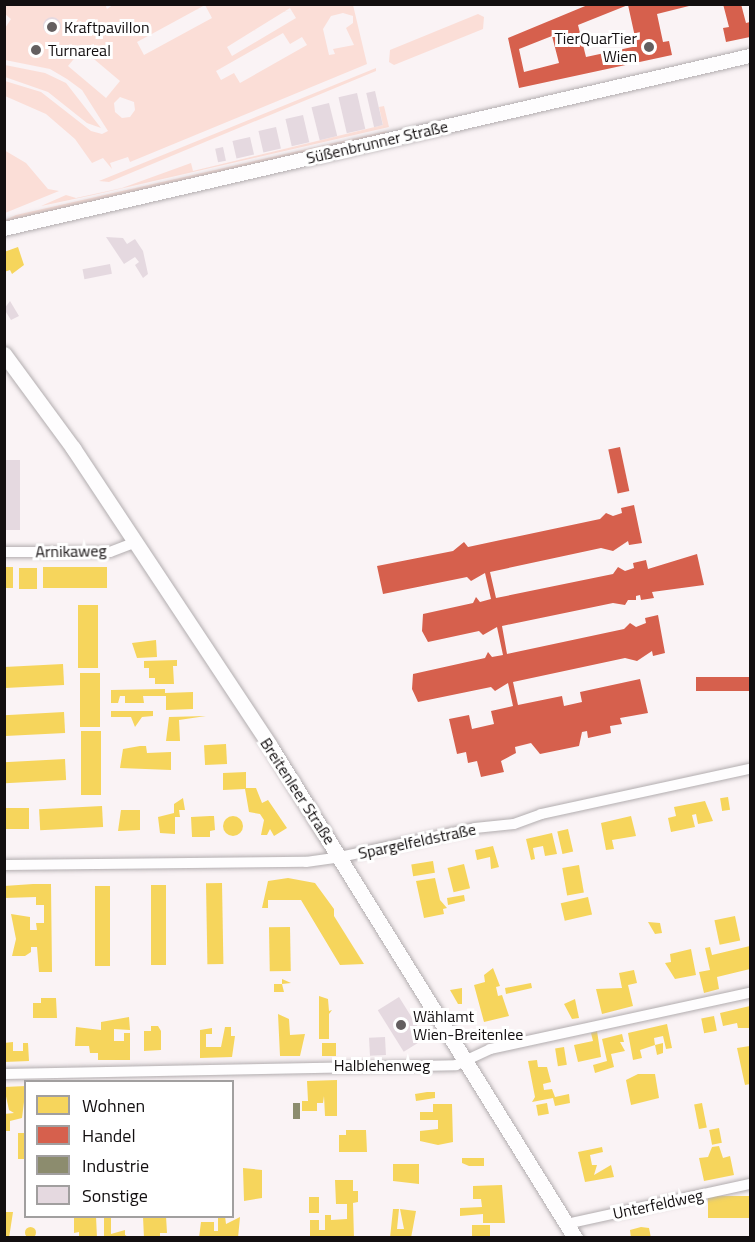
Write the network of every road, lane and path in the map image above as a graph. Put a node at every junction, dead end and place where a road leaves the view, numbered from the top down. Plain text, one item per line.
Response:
1 (750, 56) edge
2 (4, 229) edge
3 (4, 354) edge
4 (136, 542) junction
5 (4, 552) edge
6 (750, 769) edge
7 (340, 857) junction
8 (4, 865) edge
9 (750, 993) edge
10 (467, 1059) junction
11 (4, 1074) edge
12 (750, 1184) edge
13 (566, 1224) junction
14 (575, 1238) edge

1 - 2 street, Süßenbrunner Straße
3 - 4 main road, Breitenleer Straße
4 - 5 street, Arnikaweg
4 - 7 main road, Breitenleer Straße
6 - 7 street, Spargelfeldstraße
7 - 8 street, Spargelfeldstraße
7 - 10 main road, Breitenleer Straße
9 - 10 street, Halblehenweg
10 - 11 street, Halblehenweg
10 - 13 main road, Breitenleer Straße
12 - 13 street, Unterfeldweg
13 - 14 main road, Breitenleer Straße

